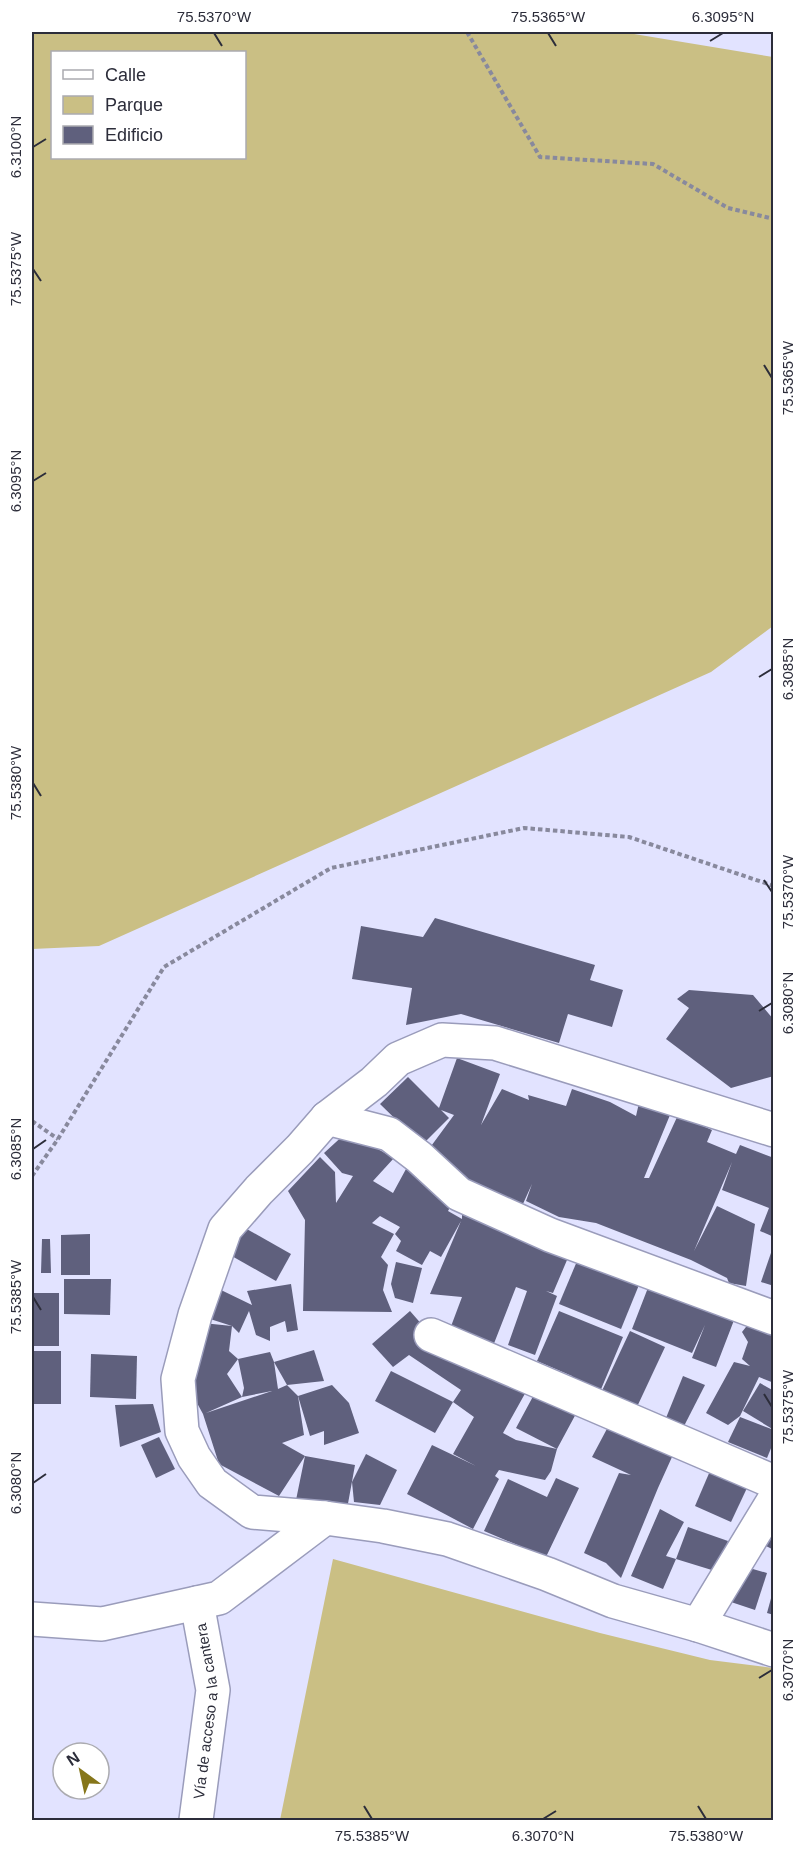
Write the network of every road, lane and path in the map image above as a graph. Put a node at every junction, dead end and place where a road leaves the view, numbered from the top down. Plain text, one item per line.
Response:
1 (467, 32) edge
2 (774, 219) edge
3 (774, 886) edge
4 (327, 1118) junction
5 (32, 1121) edge
6 (774, 1130) edge
7 (58, 1139) junction
8 (32, 1176) edge
9 (774, 1318) edge
10 (431, 1335) dead end
11 (774, 1482) edge
12 (774, 1500) edge
13 (326, 1518) junction
14 (197, 1603) junction
15 (32, 1619) edge
16 (698, 1625) junction
17 (774, 1650) edge
18 (196, 1821) edge

1 - 2 path
3 - 7 path
4 - 6 street
4 - 9 street
4 - 13 street
5 - 7 path
7 - 8 path
10 - 11 street
12 - 16 street
13 - 14 street, Vía de acceso a la cantera
13 - 16 street
14 - 15 street, Vía de acceso a la cantera
14 - 18 street, Vía de acceso a la cantera
16 - 17 street

